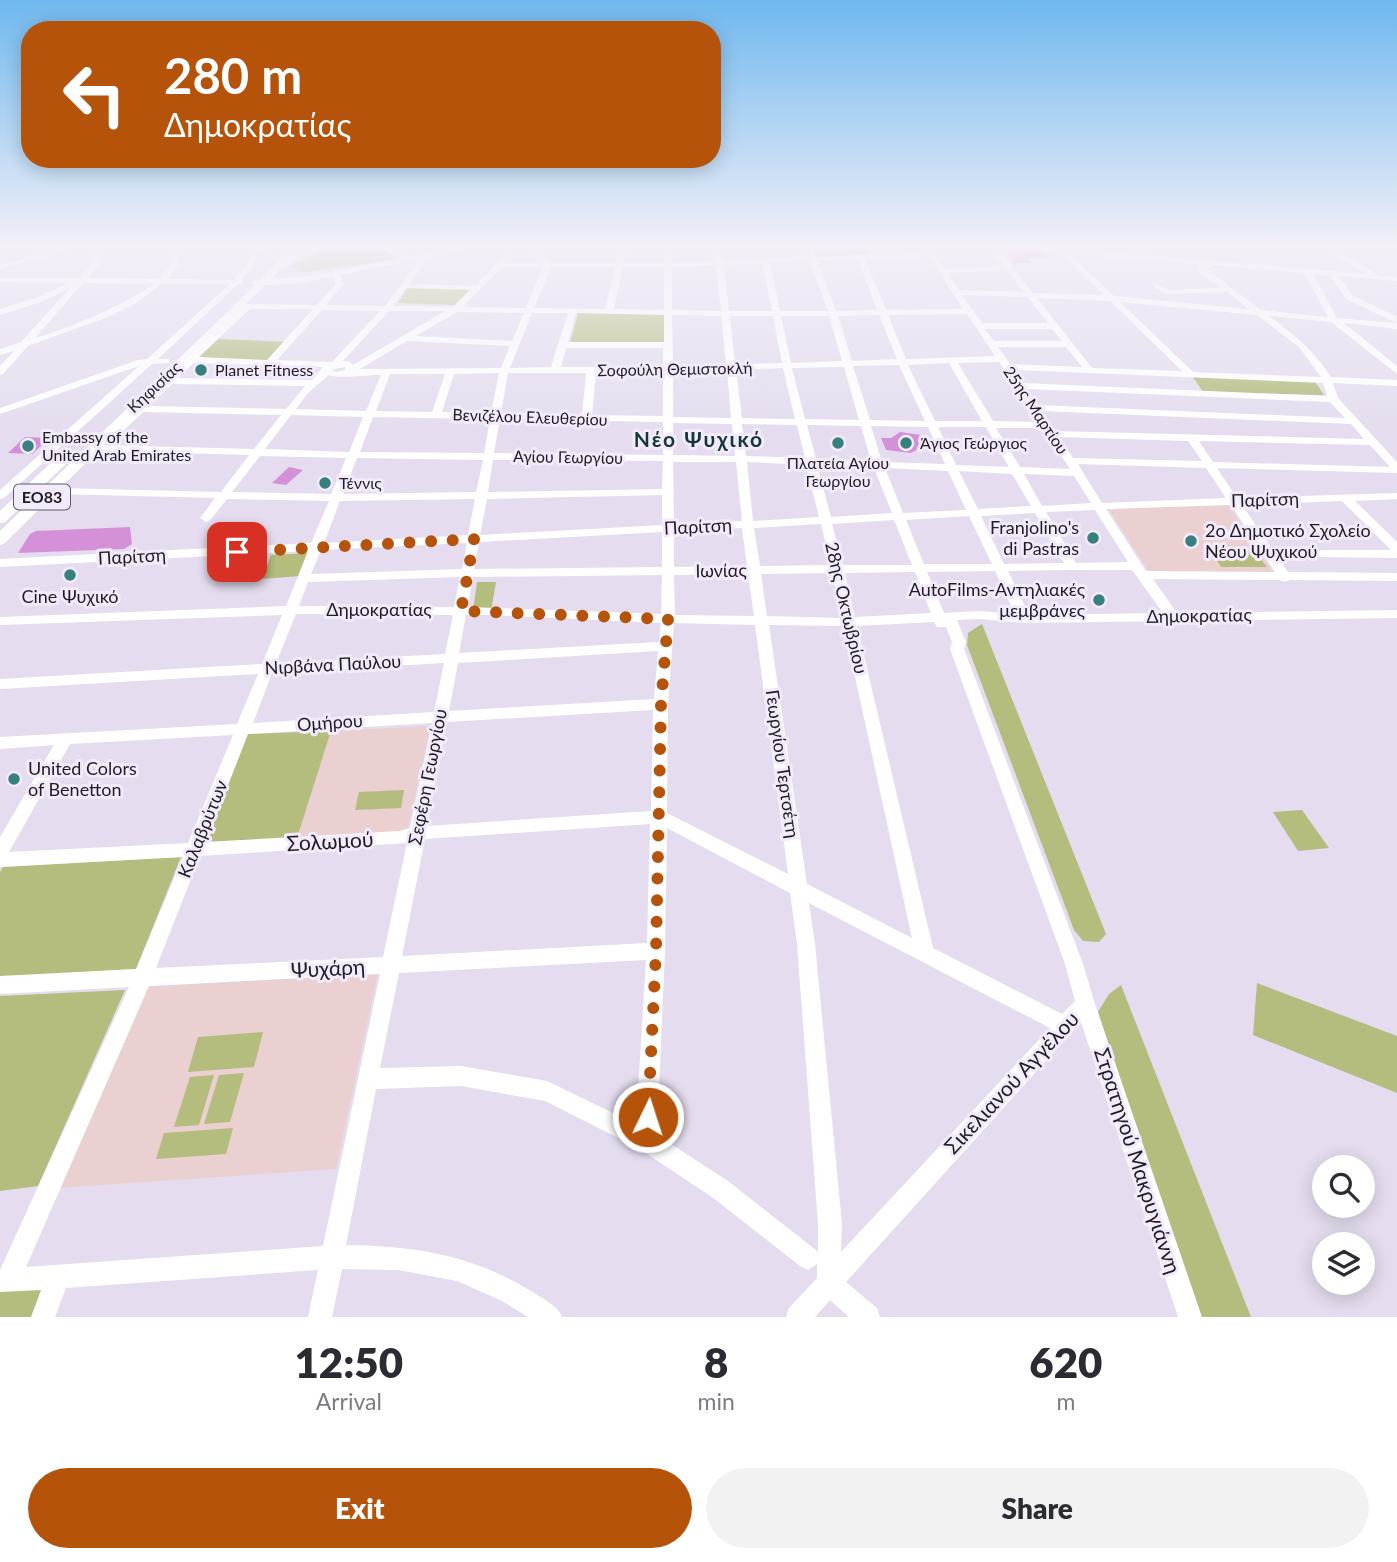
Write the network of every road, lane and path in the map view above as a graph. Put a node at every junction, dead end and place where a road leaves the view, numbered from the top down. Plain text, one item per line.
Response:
1 (56, 309) edge
2 (115, 309) edge
3 (205, 309) edge
4 (220, 309) edge
5 (240, 309) edge
6 (318, 309) edge
7 (386, 309) edge
8 (454, 309) edge
9 (529, 309) edge
10 (549, 309) edge
11 (725, 309) edge
12 (777, 309) edge
13 (831, 309) edge
14 (880, 309) edge
15 (1043, 309) edge
16 (1120, 309) edge
17 (1225, 309) edge
18 (1253, 309) edge
19 (1328, 309) edge
20 (1372, 309) edge
21 (573, 310) junction
22 (609, 311) joint
23 (970, 311) joint
24 (667, 312) junction
25 (725, 313) junction
26 (1258, 313) junction
27 (778, 314) junction
28 (833, 314) junction
29 (882, 314) junction
30 (1334, 320) junction
31 (1397, 323) edge
32 (980, 326) junction
33 (1056, 326) junction
34 (405, 338) junction
35 (25, 344) junction
36 (205, 344) junction
37 (515, 344) junction
38 (992, 344) junction
39 (1069, 344) junction
40 (563, 345) junction
41 (667, 345) junction
42 (0, 352) edge
43 (149, 360) junction
44 (193, 360) junction
45 (166, 361) junction
46 (270, 362) junction
47 (953, 362) junction
48 (903, 363) junction
49 (1005, 363) junction
50 (847, 365) junction
51 (787, 366) junction
52 (732, 368) junction
53 (339, 369) junction
54 (668, 369) junction
55 (1088, 369) junction
56 (591, 370) junction
57 (555, 371) junction
58 (1397, 371) edge
59 (0, 372) edge
60 (504, 372) junction
61 (386, 373) junction
62 (450, 373) junction
63 (1189, 373) junction
64 (1327, 379) junction
65 (171, 381) junction
66 (1397, 383) edge
67 (312, 385) junction
68 (1020, 386) junction
69 (1204, 393) junction
70 (1333, 399) junction
71 (1034, 408) junction
72 (141, 409) junction
73 (0, 411) edge
74 (289, 412) junction
75 (371, 414) junction
76 (436, 414) junction
77 (496, 414) junction
78 (123, 416) junction
79 (587, 418) junction
80 (667, 421) junction
81 (1351, 421) junction
82 (737, 422) junction
83 (802, 423) junction
84 (864, 424) junction
85 (933, 424) junction
86 (991, 425) junction
87 (1048, 430) junction
88 (1191, 438) junction
89 (1372, 442) junction
90 (103, 445) junction
91 (258, 452) junction
92 (69, 453) junction
93 (354, 455) junction
94 (489, 455) junction
95 (667, 459) junction
96 (741, 459) junction
97 (1070, 461) junction
98 (810, 462) junction
99 (1209, 464) junction
100 (878, 465) junction
101 (953, 468) junction
102 (1397, 469) edge
103 (1016, 471) junction
104 (1078, 473) junction
105 (57, 491) junction
106 (667, 492) junction
107 (6, 495) edge
108 (1397, 496) edge
109 (223, 497) junction
110 (483, 497) junction
111 (1344, 497) junction
112 (337, 498) junction
113 (1231, 501) junction
114 (0, 505) edge
115 (1097, 506) junction
116 (1038, 510) junction
117 (974, 514) junction
118 (206, 518) dead end
119 (898, 518) junction
120 (0, 519) edge
121 (825, 521) junction
122 (748, 525) junction
123 (669, 528) junction
124 (474, 539) junction
125 (0, 540) edge
126 (0, 548) edge
127 (317, 548) junction
128 (1397, 551) edge
129 (1322, 554) dead end
130 (0, 563) edge
131 (919, 568) junction
132 (1001, 568) junction
133 (1073, 568) junction
134 (757, 570) junction
135 (838, 570) junction
136 (1139, 570) junction
137 (668, 572) junction
138 (468, 573) junction
139 (1397, 577) edge
140 (305, 578) junction
141 (1285, 578) junction
142 (292, 610) junction
143 (461, 611) junction
144 (1397, 614) edge
145 (1166, 616) junction
146 (668, 619) junction
147 (1024, 619) junction
148 (945, 620) junction
149 (0, 621) edge
150 (762, 621) junction
151 (850, 622) junction
152 (666, 646) junction
153 (451, 658) junction
154 (268, 669) junction
155 (0, 684) edge
156 (661, 704) junction
157 (441, 716) junction
158 (244, 728) junction
159 (65, 739) junction
160 (0, 743) edge
161 (660, 817) junction
162 (417, 833) junction
163 (195, 849) junction
164 (0, 852) edge
165 (0, 860) edge
166 (799, 889) junction
167 (656, 951) junction
168 (925, 955) junction
169 (390, 966) junction
170 (142, 979) junction
171 (0, 985) edge
172 (1085, 1004) junction
173 (1065, 1026) junction
174 (367, 1079) junction
175 (646, 1140) junction
176 (333, 1257) junction
177 (807, 1258) dead end
178 (58, 1277) junction
179 (4, 1281) edge
180 (829, 1283) junction
181 (43, 1317) edge
182 (320, 1317) edge
183 (550, 1317) edge
184 (798, 1317) edge
185 (868, 1317) edge
186 (1189, 1317) edge

1 - 35 street
2 - 35 street
3 - 43 street
4 - 45 main road, Κηφισίας / ΕΟ83
5 - 36 main road, Κηφισίας / ΕΟ83
6 - 46 street
7 - 53 street
8 - 34 street
9 - 37 street, Σεφέρη Γεωργίου
10 - 21 street
11 - 25 street, Γεωργίου Τερτσέτη
12 - 27 street, 28ης Οκτωβρίου
13 - 28 street, Σικελιανού Αγγέλου
14 - 29 street
15 - 33 street
16 - 63 street
17 - 26 street
18 - 26 street
19 - 30 street
20 - 31 street
21 - 22 street
21 - 40 street
22 - 24 street
23 - 29 street
23 - 32 street, 25ης Μαρτίου
24 - 25 street
24 - 41 street
25 - 27 street
25 - 52 street, Γεωργίου Τερτσέτη
26 - 30 street
26 - 64 street
27 - 28 street
27 - 51 street, 28ης Οκτωβρίου
28 - 29 street
28 - 50 street, Σικελιανού Αγγέλου
29 - 48 street
30 - 31 street
30 - 58 street
32 - 33 street
32 - 38 street, 25ης Μαρτίου
33 - 39 street
34 - 37 street
34 - 53 street
35 - 42 street
35 - 59 street
36 - 44 street
36 - 78 main road, Κηφισίας / ΕΟ83
37 - 60 street, Σεφέρη Γεωργίου
38 - 39 street
38 - 49 street, 25ης Μαρτίου
39 - 55 street
40 - 41 street
40 - 57 street
41 - 54 street
43 - 45 street
43 - 73 street
43 - 107 street
44 - 46 street, Σοφούλη Θεμιστοκλή
44 - 65 street
45 - 92 main road, Κηφισίας / ΕΟ83
46 - 53 street, Σοφούλη Θεμιστοκλή
47 - 48 street, Σοφούλη Θεμιστοκλή
47 - 49 street, Σοφούλη Θεμιστοκλή
47 - 86 street
48 - 50 street, Σοφούλη Θεμιστοκλή
48 - 85 street
49 - 55 street, Σοφούλη Θεμιστοκλή
49 - 68 street, 25ης Μαρτίου
50 - 51 street, Σοφούλη Θεμιστοκλή
50 - 84 street, Σικελιανού Αγγέλου
51 - 52 street, Σοφούλη Θεμιστοκλή
51 - 83 street, 28ης Οκτωβρίου
52 - 54 street, Σοφούλη Θεμιστοκλή
52 - 82 street, Γεωργίου Τερτσέτη
53 - 61 street, Σοφούλη Θεμιστοκλή
53 - 67 street
54 - 56 street, Σοφούλη Θεμιστοκλή
54 - 80 street
55 - 63 street, Σοφούλη Θεμιστοκλή
56 - 57 street, Σοφούλη Θεμιστοκλή
56 - 79 street
57 - 60 street, Σοφούλη Θεμιστοκλή
60 - 62 street, Σοφούλη Θεμιστοκλή
60 - 77 street, Σεφέρη Γεωργίου
61 - 62 street, Σοφούλη Θεμιστοκλή
61 - 75 street, Καλαβρύτων
62 - 76 street
63 - 64 street, Σοφούλη Θεμιστοκλή
63 - 69 street
64 - 66 street, Σοφούλη Θεμιστοκλή
64 - 70 street
65 - 67 street
65 - 72 street
67 - 74 street
68 - 69 street
68 - 71 street, 25ης Μαρτίου
69 - 70 street
70 - 81 street
71 - 81 street
71 - 87 street, 25ης Μαρτίου
72 - 74 street, Βενιζέλου Ελευθερίου
72 - 90 street
74 - 75 street, Βενιζέλου Ελευθερίου
74 - 91 street
75 - 76 street, Βενιζέλου Ελευθερίου
75 - 93 street, Καλαβρύτων
76 - 77 street, Βενιζέλου Ελευθερίου
77 - 79 street, Βενιζέλου Ελευθερίου
77 - 94 street, Σεφέρη Γεωργίου
78 - 90 main road
78 - 125 main road, Κηφισίας / ΕΟ83
79 - 80 street, Βενιζέλου Ελευθερίου
80 - 82 street, Βενιζέλου Ελευθερίου
80 - 95 street
81 - 89 street
82 - 83 street, Βενιζέλου Ελευθερίου
82 - 96 street, Γεωργίου Τερτσέτη
83 - 84 street, Βενιζέλου Ελευθερίου
83 - 98 street, 28ης Οκτωβρίου
84 - 85 street, Βενιζέλου Ελευθερίου
84 - 100 street, Σικελιανού Αγγέλου
85 - 86 street, Βενιζέλου Ελευθερίου
85 - 101 street
86 - 87 street, Βενιζέλου Ελευθερίου
86 - 103 street
87 - 88 street, Βενιζέλου Ελευθερίου
87 - 97 street, 25ης Μαρτίου
88 - 89 street, Βενιζέλου Ελευθερίου
88 - 99 street
89 - 102 street
90 - 91 street, Αγίου Γεωργίου
90 - 105 street
91 - 93 street, Αγίου Γεωργίου
91 - 109 street
92 - 107 main road
92 - 120 main road, Κηφισίας / ΕΟ83
93 - 94 street, Αγίου Γεωργίου
93 - 112 street, Καλαβρύτων
94 - 95 street, Αγίου Γεωργίου
94 - 110 street, Σεφέρη Γεωργίου
95 - 96 street, Αγίου Γεωργίου
95 - 106 street
96 - 98 street, Αγίου Γεωργίου
96 - 122 street, Γεωργίου Τερτσέτη
97 - 99 street
97 - 104 street, 25ης Μαρτίου
98 - 100 street, Αγίου Γεωργίου
98 - 121 street, 28ης Οκτωβρίου
99 - 102 street
99 - 113 street
100 - 101 street, Αγίου Γεωργίου
100 - 119 street, Σικελιανού Αγγέλου
101 - 103 street, Αγίου Γεωργίου
101 - 117 street
103 - 104 street, Αγίου Γεωργίου
103 - 116 street
104 - 115 street, 25ης Μαρτίου
105 - 109 street
105 - 126 street
106 - 110 street
106 - 123 street
107 - 114 street
108 - 111 street, Παρίτση
109 - 112 street
109 - 118 street
110 - 112 street
110 - 124 street, Σεφέρη Γεωργίου
111 - 113 street, Παρίτση
111 - 128 street
112 - 127 street, Καλαβρύτων
113 - 115 street, Παρίτση
113 - 141 street
115 - 116 street, Παρίτση
115 - 136 street, 25ης Μαρτίου
116 - 117 street, Παρίτση
116 - 133 street
117 - 119 street, Παρίτση
117 - 132 street
119 - 121 street, Παρίτση
119 - 131 street, Σικελιανού Αγγέλου
121 - 122 street, Παρίτση
121 - 135 street, 28ης Οκτωβρίου
122 - 123 street, Παρίτση
122 - 134 street, Γεωργίου Τερτσέτη
123 - 124 street, Παρίτση
123 - 137 street
124 - 127 street, Παρίτση
124 - 138 street, Σεφέρη Γεωργίου
127 - 130 street, Παρίτση
127 - 140 street, Καλαβρύτων
128 - 129 street
131 - 132 street, Ιωνίας
131 - 135 street, Ιωνίας
131 - 148 street, Σικελιανού Αγγέλου
132 - 133 street, Ιωνίας
132 - 147 street
133 - 136 street, Ιωνίας
134 - 135 street, Ιωνίας
134 - 137 street, Ιωνίας
134 - 150 street, Γεωργίου Τερτσέτη
135 - 151 street, 28ης Οκτωβρίου
136 - 141 street, Ιωνίας
136 - 145 street, 25ης Μαρτίου
137 - 138 street, Ιωνίας
137 - 146 street
138 - 140 street, Ιωνίας
138 - 143 street, Σεφέρη Γεωργίου
139 - 141 street, Ιωνίας
140 - 142 street, Καλαβρύτων
142 - 143 street, Δημοκρατίας
142 - 149 street, Δημοκρατίας
142 - 154 street, Καλαβρύτων
143 - 146 street, Δημοκρατίας
143 - 153 street, Σεφέρη Γεωργίου
144 - 145 street, Δημοκρατίας
145 - 147 street, Δημοκρατίας
146 - 150 street, Δημοκρατίας
146 - 152 street
147 - 148 street, Δημοκρατίας
148 - 151 street, Δημοκρατίας
148 - 172 street, Σικελιανού Αγγέλου
150 - 151 street, Δημοκρατίας
150 - 166 street, Γεωργίου Τερτσέτη
151 - 168 street, 28ης Οκτωβρίου
152 - 153 street, Νιρβάνα Παύλου
152 - 156 street
153 - 154 street, Νιρβάνα Παύλου
153 - 157 street, Σεφέρη Γεωργίου
154 - 155 street, Νιρβάνα Παύλου
154 - 158 street, Καλαβρύτων
156 - 157 street, Ομήρου
156 - 161 street
157 - 158 street, Ομήρου
157 - 162 street, Σεφέρη Γεωργίου
158 - 159 street, Ομήρου
158 - 163 street, Καλαβρύτων
159 - 160 street, Ομήρου
159 - 164 street
161 - 162 street, Σολωμού
161 - 166 street
161 - 167 street
162 - 163 street, Σολωμού
162 - 169 street, Σεφέρη Γεωργίου
163 - 165 street, Σολωμού
163 - 170 street, Καλαβρύτων
166 - 168 street
166 - 180 street, Γεωργίου Τερτσέτη
167 - 169 street, Ψυχάρη
167 - 175 street
168 - 173 street
169 - 170 street, Ψυχάρη
169 - 174 street, Σεφέρη Γεωργίου
170 - 171 street, Ψυχάρη
170 - 179 street, Καλαβρύτων
172 - 173 street, Σικελιανού Αγγέλου
172 - 186 street, Στρατηγού Μακρυγιάννη
173 - 180 street, Σικελιανού Αγγέλου
174 - 175 street
174 - 176 street, Σεφέρη Γεωργίου
175 - 177 street
176 - 178 street
176 - 182 street, Σεφέρη Γεωργίου
176 - 183 street
178 - 179 street
178 - 181 street
180 - 184 street, Σικελιανού Αγγέλου
180 - 185 street

